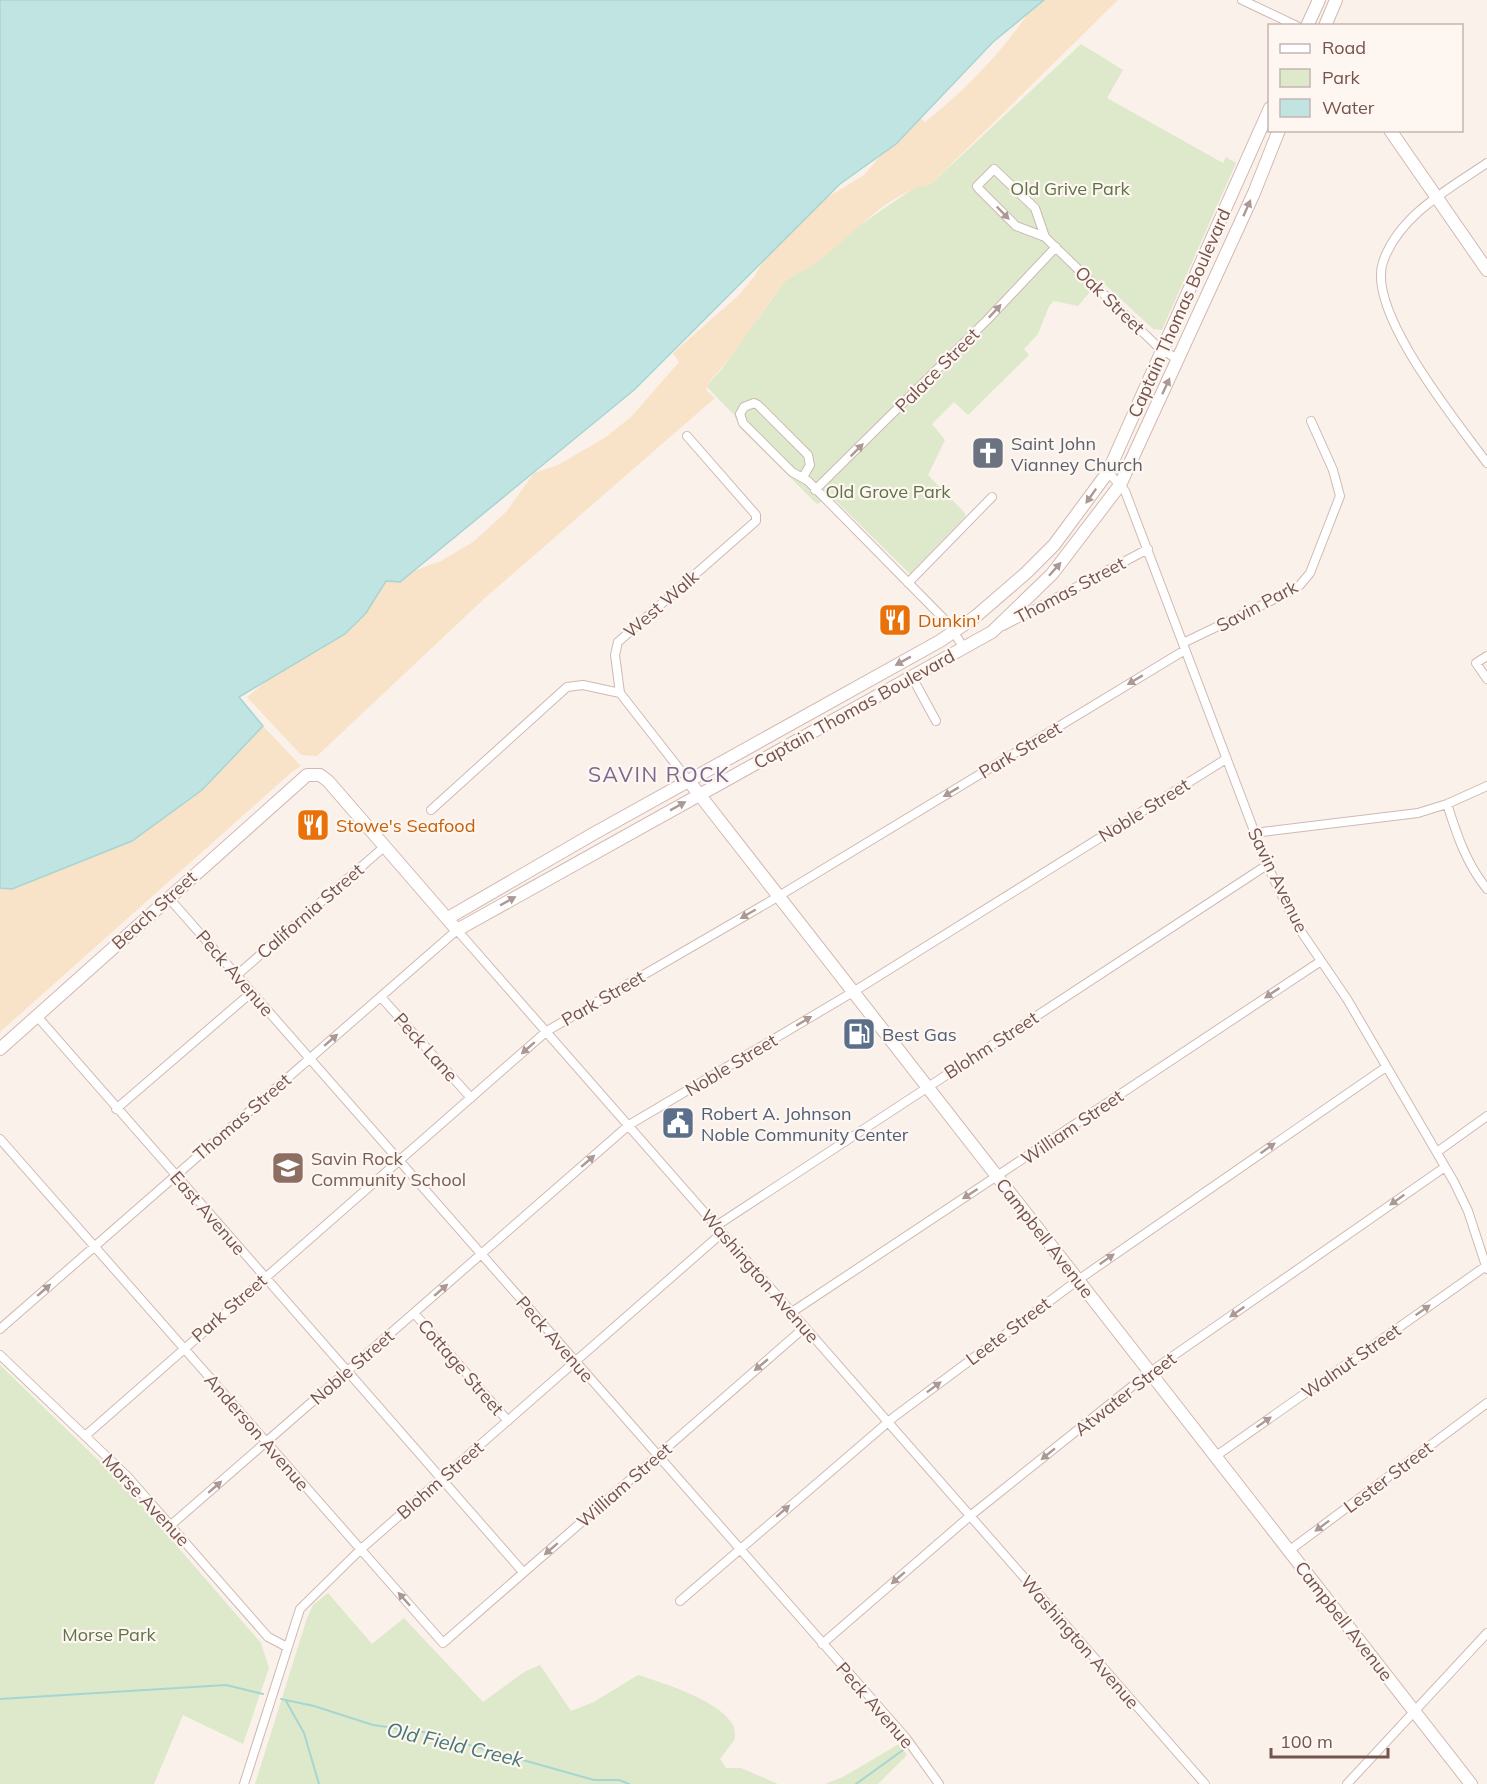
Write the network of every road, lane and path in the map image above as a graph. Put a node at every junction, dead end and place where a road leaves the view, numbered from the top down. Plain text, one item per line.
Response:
1 (1242, 0) edge
2 (1319, 0) edge
3 (1336, 0) edge
4 (1293, 24) edge
5 (1308, 24) edge
6 (1326, 24) edge
7 (1268, 110) edge
8 (1278, 132) edge
9 (1391, 132) edge
10 (1487, 163) edge
11 (1436, 197) junction
12 (1045, 237) junction
13 (1056, 247) junction
14 (1487, 270) edge
15 (1164, 350) junction
16 (1178, 360) junction
17 (1311, 421) dead end
18 (687, 436) dead end
19 (1487, 462) edge
20 (1108, 472) junction
21 (803, 477) junction
22 (1120, 485) junction
23 (815, 490) junction
24 (992, 497) dead end
25 (1148, 549) junction
26 (908, 583) junction
27 (992, 632) junction
28 (954, 633) junction
29 (1184, 646) junction
30 (964, 648) junction
31 (1487, 656) edge
32 (912, 677) junction
33 (1487, 679) edge
34 (620, 693) junction
35 (936, 721) dead end
36 (1226, 759) junction
37 (311, 774) joint
38 (688, 780) junction
39 (1487, 786) edge
40 (700, 794) junction
41 (1447, 804) junction
42 (431, 810) dead end
43 (1254, 833) junction
44 (384, 847) junction
45 (1267, 865) junction
46 (1487, 889) edge
47 (778, 896) junction
48 (168, 897) junction
49 (448, 918) junction
50 (457, 930) junction
51 (1321, 961) junction
52 (237, 975) junction
53 (252, 992) junction
54 (854, 992) junction
55 (381, 997) junction
56 (36, 1015) junction
57 (547, 1031) junction
58 (0, 1048) edge
59 (310, 1058) junction
60 (1386, 1067) junction
61 (927, 1087) junction
62 (471, 1098) junction
63 (116, 1109) junction
64 (1487, 1116) edge
65 (629, 1125) junction
66 (0, 1139) edge
67 (1437, 1152) junction
68 (399, 1162) junction
69 (1445, 1167) junction
70 (176, 1175) junction
71 (997, 1177) junction
72 (719, 1229) junction
73 (95, 1246) junction
74 (481, 1255) junction
75 (1487, 1268) edge
76 (264, 1277) junction
77 (1078, 1280) junction
78 (792, 1312) junction
79 (414, 1313) junction
80 (805, 1327) junction
81 (0, 1329) edge
82 (183, 1349) junction
83 (0, 1355) edge
84 (574, 1362) junction
85 (346, 1372) junction
86 (1150, 1372) junction
87 (1487, 1403) edge
88 (508, 1421) junction
89 (889, 1421) junction
90 (85, 1436) junction
91 (266, 1443) junction
92 (658, 1456) junction
93 (1216, 1456) junction
94 (442, 1479) junction
95 (970, 1516) junction
96 (171, 1525) junction
97 (739, 1549) junction
98 (360, 1550) junction
99 (1290, 1550) junction
100 (523, 1572) junction
101 (680, 1601) dead end
102 (1487, 1633) edge
103 (443, 1643) joint
104 (822, 1644) junction
105 (287, 1647) junction
106 (1414, 1712) junction
107 (244, 1784) edge
108 (939, 1784) edge
109 (1205, 1784) edge
110 (1347, 1784) edge
111 (1471, 1784) edge

1 - 4 street
2 - 5 main road
3 - 6 main road
7 - 15 main road, Captain Thomas Boulevard
16 -> 8 main road, Captain Thomas Boulevard
9 - 11 main road
10 - 11 street
11 - 14 main road
11 - 19 street
12 -> 12 street, Oak Street
12 - 13 street, Oak Street
13 - 15 street, Oak Street
23 -> 13 street, Palace Street
15 - 16 street, Oak Street
15 - 20 main road, Captain Thomas Boulevard
22 -> 16 main road, Captain Thomas Boulevard
17 - 29 street, Savin Park
18 - 34 street, West Walk
20 - 22 street, Savin Avenue
20 -> 28 main road, Captain Thomas Boulevard
21 - 21 street
21 - 23 street
22 - 25 street, Savin Avenue
27 -> 22 main road, Captain Thomas Boulevard
23 - 26 street
24 - 26 street
25 - 27 street, Thomas Street
25 - 29 street, Savin Avenue
26 - 28 street
27 - 30 main road, Captain Thomas Boulevard
28 - 30 street
28 -> 38 main road, Captain Thomas Boulevard
29 - 36 street, Savin Avenue
29 -> 47 street, Park Street
30 - 32 main road, Captain Thomas Boulevard
31 - 33 street
32 - 35 street
32 - 40 main road, Captain Thomas Boulevard
34 - 38 street, Campbell Avenue
34 - 42 street
36 - 43 street, Savin Avenue
36 - 54 street, Noble Street
37 - 44 main road, Washington Avenue
37 - 48 main road, Beach Street
38 - 40 main road, Campbell Avenue
38 - 49 main road, Captain Thomas Boulevard
39 - 41 street
40 - 47 main road, Campbell Avenue
50 -> 40 main road, Captain Thomas Boulevard
41 - 43 street
41 - 46 street
43 - 45 street, Savin Avenue
44 - 49 main road, Washington Avenue
44 - 52 street, California Street
45 - 51 street, Savin Avenue
45 - 61 street, Blohm Street
47 - 54 main road, Campbell Avenue
47 -> 57 street, Park Street
48 - 52 street, Peck Avenue
48 - 56 main road, Beach Street
49 - 50 main road, Washington Avenue
50 - 55 street, Thomas Street
50 - 57 street, Washington Avenue
51 - 60 street, Savin Avenue
51 -> 71 street, William Street
52 - 53 street, Peck Avenue
53 - 59 street, Peck Avenue
53 - 63 street
54 - 61 main road, Campbell Avenue
65 -> 54 street, Noble Street
59 -> 55 street, Thomas Street
55 - 62 street, Peck Lane
56 - 58 main road, Beach Street
56 - 63 street, East Avenue
57 -> 62 street, Park Street
57 - 65 street, Washington Avenue
59 - 68 street, Peck Avenue
59 - 70 street, Thomas Street
60 - 67 street, Savin Avenue
77 -> 60 street, Leete Street
61 - 71 main road, Campbell Avenue
61 - 72 street, Blohm Street
62 - 68 street, Park Street
63 - 70 street, East Avenue
64 - 67 street
65 - 72 street, Washington Avenue
74 -> 65 street, Noble Street
66 - 73 street, Anderson Avenue
67 - 69 street, Savin Avenue
68 - 74 street, Peck Avenue
68 - 76 street, Park Street
69 - 75 street, Savin Avenue
69 -> 86 street, Atwater Street
70 - 73 street, Thomas Street
70 - 76 street, East Avenue
71 - 77 main road, Campbell Avenue
71 -> 78 street, William Street
72 - 78 street, Washington Avenue
72 - 84 street, Blohm Street
81 -> 73 street, Thomas Street
73 - 82 street, Anderson Avenue
79 -> 74 street, Noble Street
74 - 84 street, Peck Avenue
93 -> 75 street, Walnut Street
76 - 82 street, Park Street
76 - 85 street, East Avenue
77 - 86 main road, Campbell Avenue
89 -> 77 street, Leete Street
78 - 80 street, Washington Avenue
79 - 85 street, Noble Street
79 - 88 street, Cottage Street
80 - 89 street, Washington Avenue
80 -> 92 street, William Street
82 - 90 street, Park Street
82 - 91 street, Anderson Avenue
83 - 90 street, Morse Avenue
84 - 88 street, Blohm Street
84 - 92 street, Peck Avenue
85 - 91 street, Noble Street
85 - 94 street, East Avenue
86 - 93 main road, Campbell Avenue
86 -> 95 street, Atwater Street
87 -> 99 street, Lester Street
88 - 94 street, Blohm Street
89 - 95 street, Washington Avenue
97 -> 89 street, Leete Street
90 - 96 street, Morse Avenue
96 -> 91 street, Noble Street
91 - 98 street, Anderson Avenue
92 - 97 street, Peck Avenue
92 -> 100 street, William Street
93 - 99 main road, Campbell Avenue
94 - 98 street, Blohm Street
94 - 100 street, East Avenue
95 -> 104 street, Atwater Street
95 - 109 street, Washington Avenue
96 - 105 street, Morse Avenue
97 - 101 street, Leete Street
97 - 104 street, Peck Avenue
103 -> 98 street, Anderson Avenue
98 - 105 street, Blohm Street
99 - 106 main road, Campbell Avenue
100 - 103 street, William Street
102 - 106 street
104 - 108 street, Peck Avenue
105 - 107 street, Blohm Street
106 - 110 street
106 - 111 main road, Campbell Avenue

